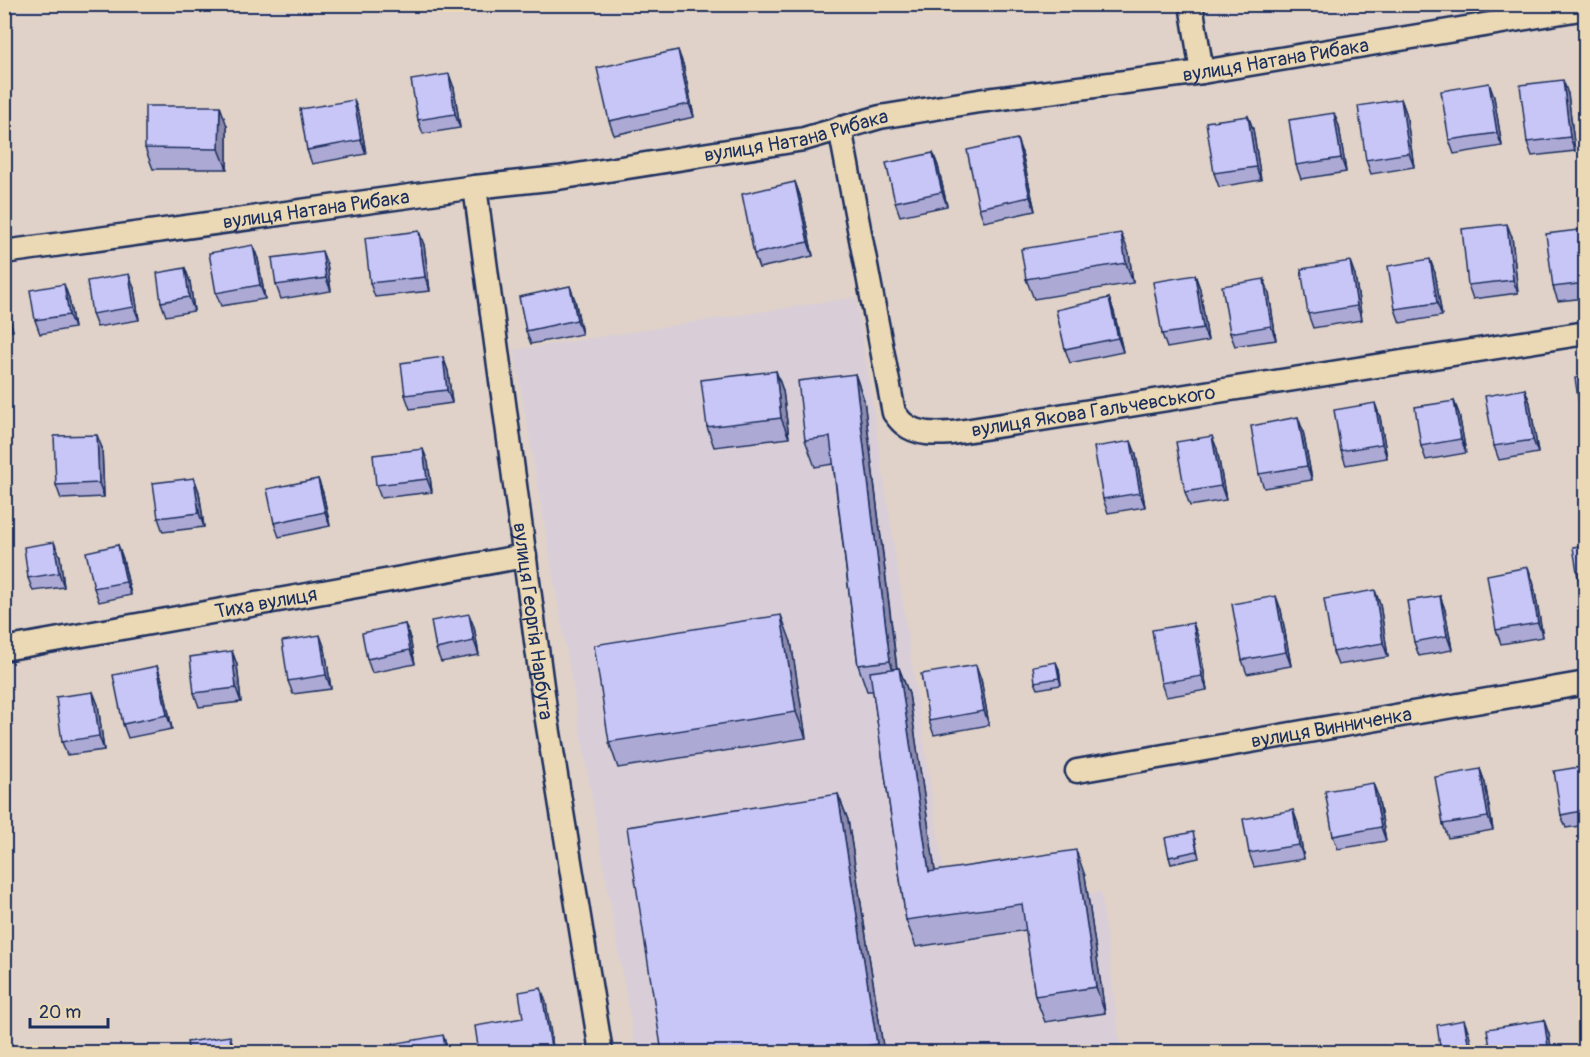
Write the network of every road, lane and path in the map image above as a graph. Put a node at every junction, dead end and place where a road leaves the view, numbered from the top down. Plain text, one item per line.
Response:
1 (1191, 4) edge
2 (1586, 8) edge
3 (1515, 11) edge
4 (1202, 72) junction
5 (840, 128) junction
6 (475, 187) junction
7 (4, 252) edge
8 (1586, 333) edge
9 (525, 556) junction
10 (4, 649) edge
11 (1586, 683) edge
12 (1077, 771) dead end
13 (601, 1053) edge

1 - 4 street
2 - 3 street, вулиця Натана Рибака
3 - 4 street, вулиця Натана Рибака
4 - 5 street, вулиця Натана Рибака
5 - 6 street, вулиця Натана Рибака
5 - 8 street, вулиця Якова Гальчевського
6 - 7 street, вулиця Натана Рибака
6 - 9 street, вулиця Георгія Нарбута
9 - 10 street, Тиха вулиця
9 - 13 street, вулиця Георгія Нарбута
11 - 12 street, вулиця Винниченка

